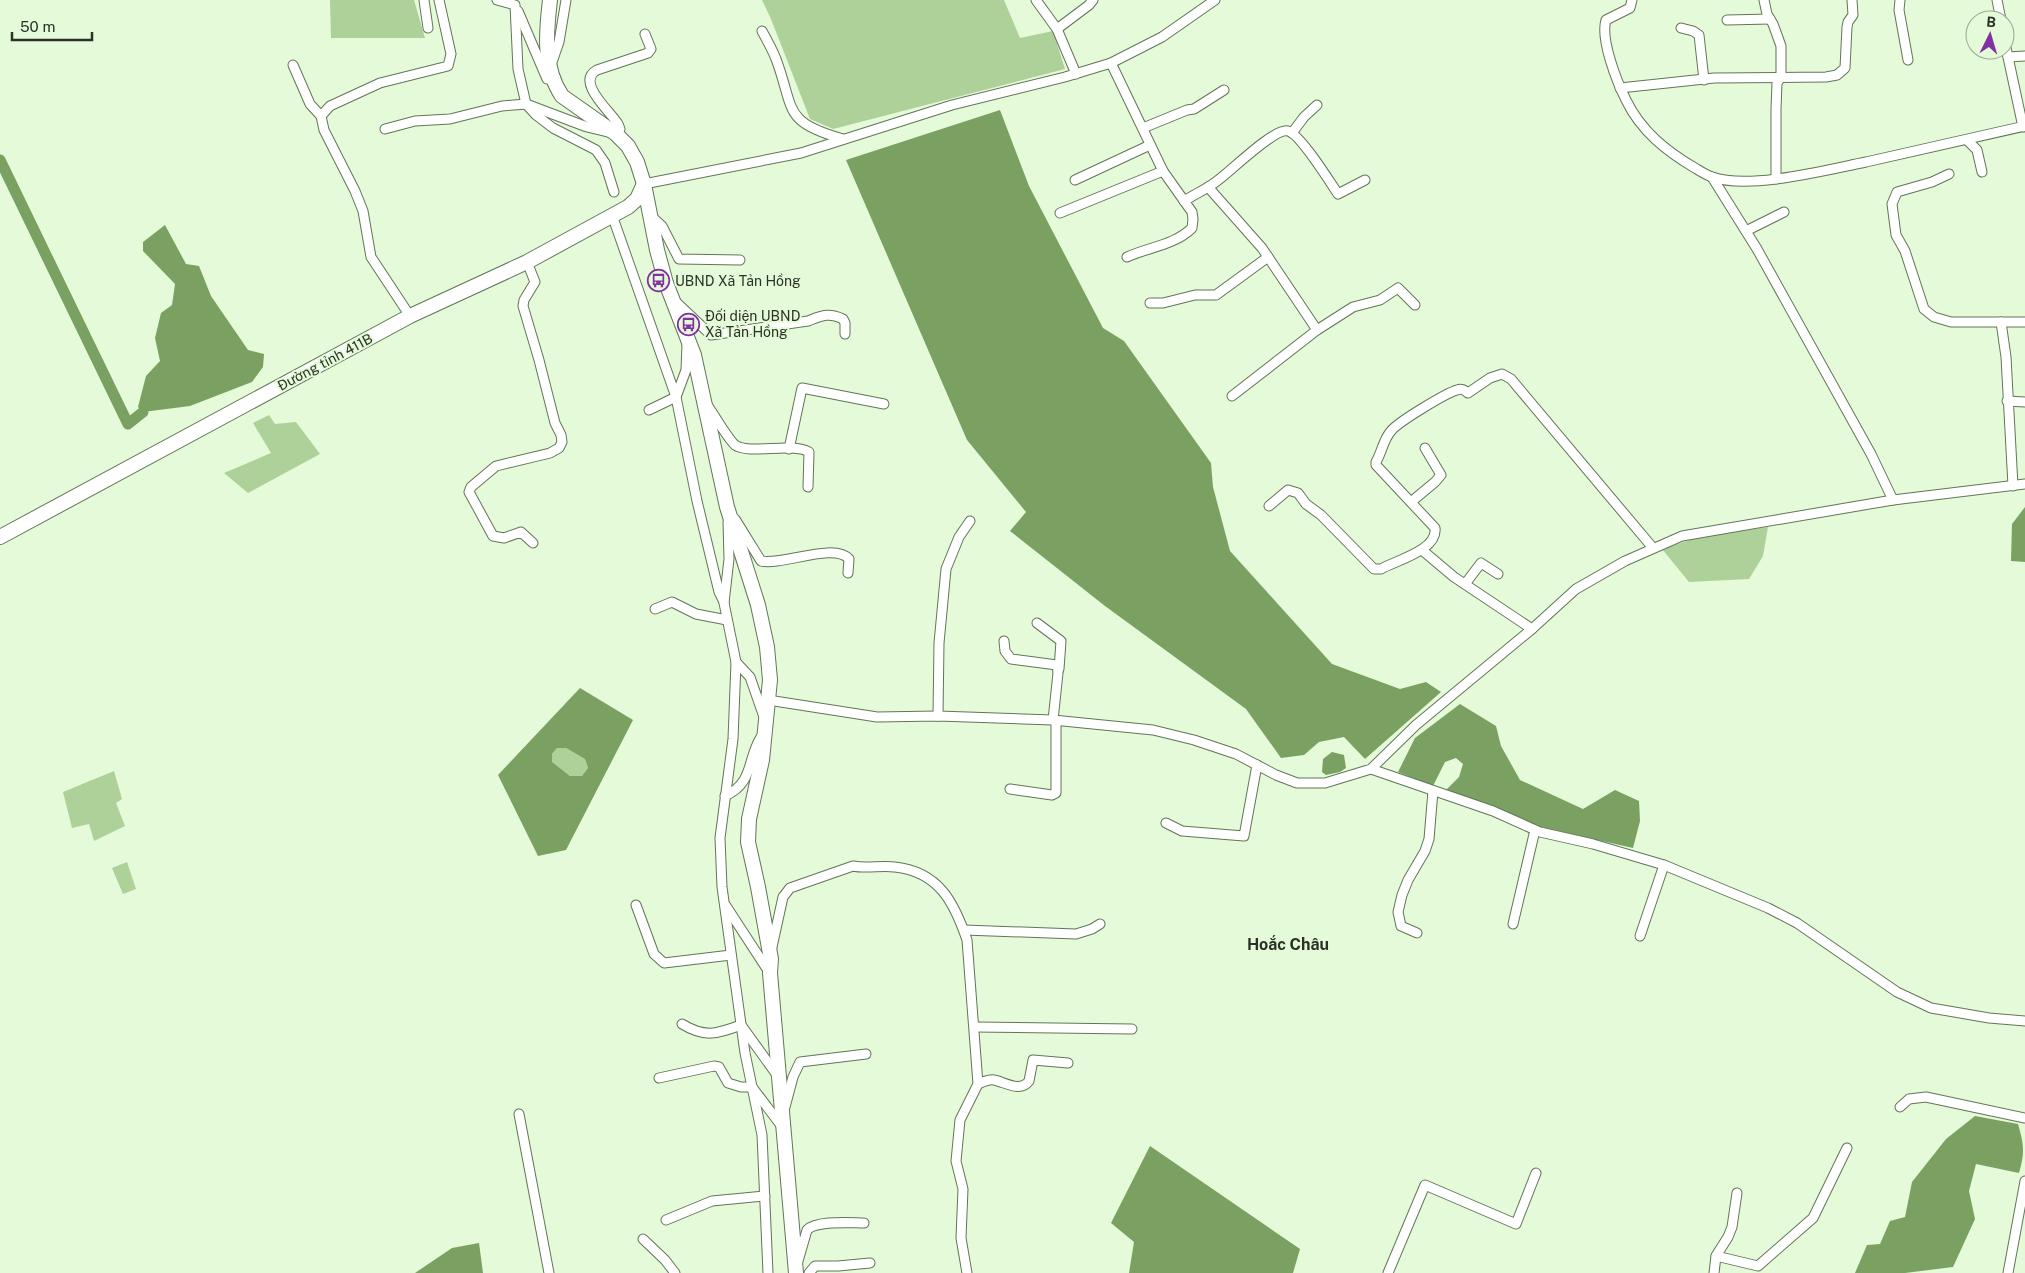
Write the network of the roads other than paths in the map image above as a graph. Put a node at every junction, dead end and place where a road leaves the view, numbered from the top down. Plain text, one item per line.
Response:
1 (424, 0) edge
2 (439, 0) edge
3 (496, 0) edge
4 (566, 0) edge
5 (1036, 0) edge
6 (1093, 0) edge
7 (1632, 0) edge
8 (1764, 0) edge
9 (1852, 0) edge
10 (1900, 0) edge
11 (1210, 1) edge
12 (516, 3) edge
13 (551, 3) edge
14 (1770, 19) junction
15 (1727, 20) dead end
16 (428, 28) dead end
17 (1681, 28) dead end
18 (1057, 29) junction
19 (762, 31) dead end
20 (645, 34) dead end
21 (1908, 60) dead end
22 (2009, 60) edge
23 (1111, 64) junction
24 (293, 65) dead end
25 (550, 68) junction
26 (1076, 74) junction
27 (1781, 77) junction
28 (1704, 80) junction
29 (557, 88) junction
30 (1620, 88) junction
31 (1224, 90) dead end
32 (526, 104) junction
33 (1317, 105) dead end
34 (321, 116) junction
35 (2024, 126) edge
36 (1142, 128) junction
37 (385, 129) dead end
38 (1292, 133) junction
39 (616, 134) junction
40 (843, 140) junction
41 (1967, 140) junction
42 (1150, 145) junction
43 (1163, 172) junction
44 (1982, 172) dead end
45 (1949, 174) dead end
46 (1712, 177) junction
47 (1776, 179) junction
48 (1074, 180) dead end
49 (1365, 180) dead end
50 (644, 184) junction
51 (1208, 187) junction
52 (614, 192) dead end
53 (1184, 201) junction
54 (1784, 212) dead end
55 (1060, 213) dead end
56 (612, 215) junction
57 (649, 215) junction
58 (1746, 231) junction
59 (1128, 257) dead end
60 (1268, 257) junction
61 (740, 260) dead end
62 (527, 262) junction
63 (673, 298) junction
64 (1150, 303) dead end
65 (1415, 306) dead end
66 (410, 316) junction
67 (2001, 322) junction
68 (2025, 322) edge
69 (1317, 330) junction
70 (686, 332) junction
71 (845, 334) dead end
72 (1232, 396) dead end
73 (676, 397) junction
74 (704, 401) junction
75 (2008, 401) junction
76 (2025, 402) edge
77 (884, 404) dead end
78 (649, 410) dead end
79 (789, 448) junction
80 (1425, 448) dead end
81 (2025, 484) edge
82 (2013, 486) junction
83 (808, 487) dead end
84 (1893, 500) junction
85 (1411, 502) junction
86 (1270, 506) dead end
87 (727, 507) junction
88 (970, 521) dead end
89 (0, 537) edge
90 (533, 543) dead end
91 (1653, 548) junction
92 (1422, 550) junction
93 (848, 572) dead end
94 (1498, 574) dead end
95 (1465, 584) junction
96 (724, 602) junction
97 (655, 609) dead end
98 (727, 620) junction
99 (1038, 623) dead end
100 (1532, 629) junction
101 (1004, 641) dead end
102 (736, 662) junction
103 (1059, 669) junction
104 (768, 700) junction
105 (938, 716) junction
106 (1055, 720) junction
107 (764, 727) junction
108 (1257, 765) junction
109 (1370, 769) junction
110 (1010, 789) dead end
111 (1433, 791) junction
112 (726, 796) junction
113 (1166, 823) dead end
114 (1535, 830) junction
115 (1664, 864) junction
116 (724, 904) junction
117 (636, 905) dead end
118 (1100, 924) dead end
119 (1514, 924) dead end
120 (964, 930) junction
121 (1417, 933) dead end
122 (1640, 936) dead end
123 (731, 955) junction
124 (771, 959) junction
125 (770, 973) junction
126 (2025, 1021) edge
127 (682, 1024) dead end
128 (741, 1025) junction
129 (975, 1027) junction
130 (1132, 1029) dead end
131 (866, 1054) dead end
132 (1068, 1064) dead end
133 (779, 1077) junction
134 (659, 1078) dead end
135 (978, 1084) junction
136 (752, 1087) junction
137 (1900, 1106) dead end
138 (519, 1114) dead end
139 (2025, 1118) edge
140 (783, 1124) junction
141 (1847, 1148) dead end
142 (1536, 1173) dead end
143 (2025, 1187) edge
144 (1737, 1193) dead end
145 (765, 1196) junction
146 (666, 1220) dead end
147 (864, 1223) dead end
148 (2021, 1228) edge
149 (643, 1239) dead end
150 (1716, 1256) junction
151 (870, 1264) dead end
152 (1760, 1270) edge
153 (800, 1271) edge
154 (549, 1273) edge
155 (674, 1273) edge
156 (768, 1273) edge
157 (967, 1273) edge
158 (1388, 1273) edge
159 (1714, 1273) edge
160 (2008, 1273) edge

1 - 16 street
2 - 34 street
3 - 12 street
4 - 25 street
5 - 18 street
6 - 18 street
7 - 30 street
8 - 14 street
9 - 27 street
10 - 21 street
11 - 23 street
12 - 29 street
12 - 32 street
13 - 25 main road
14 - 15 street
14 - 27 street
17 - 28 street
18 - 26 street
19 - 40 street
20 - 39 street
22 - 35 street
23 - 26 street
23 - 36 street
24 - 34 street
25 - 29 main road
26 - 40 street
27 - 28 street
27 - 47 street
28 - 30 street
29 - 39 main road
30 - 46 street
31 - 36 street
32 - 37 street
32 - 39 street
32 - 52 street
33 - 38 street
34 - 66 street
35 - 41 street
36 - 42 street
38 - 49 street
38 - 51 street
39 - 50 main road
40 - 50 street
41 - 44 street
41 - 47 street
42 - 43 street
42 - 48 street
43 - 53 street
43 - 55 street
45 - 67 street
46 - 47 street
46 - 58 street
50 - 56 main road, Đường tỉnh 411B
50 - 57 main road
51 - 53 street
51 - 60 street
53 - 59 street
54 - 58 street
56 - 62 main road, Đường tỉnh 411B
56 - 73 street
57 - 61 street
57 - 63 main road
58 - 84 street
60 - 64 street
60 - 69 street
62 - 66 main road, Đường tỉnh 411B
62 - 90 street
63 - 70 main road
63 - 71 street
65 - 69 street
66 - 89 main road, Đường tỉnh 411B
67 - 68 street
67 - 75 street
69 - 72 street
70 - 73 street
70 - 74 main road
73 - 78 street
73 - 96 street
74 - 79 street
74 - 87 main road
75 - 76 street
75 - 82 street
77 - 79 street
79 - 83 street
80 - 85 street
81 - 82 street
82 - 84 street
84 - 91 street
85 - 91 street
85 - 92 street
86 - 92 street
87 - 93 street
87 - 96 street
87 - 104 main road
88 - 105 street
91 - 100 street
92 - 95 street
94 - 95 street
95 - 100 street
96 - 98 street
97 - 98 street
98 - 102 street
99 - 103 street
100 - 109 street
101 - 103 street
102 - 107 street
102 - 112 street
103 - 106 street
104 - 105 street
104 - 107 main road
105 - 106 street
106 - 108 street
106 - 110 street
107 - 112 street
107 - 124 main road
108 - 109 street
108 - 113 street
109 - 111 street
111 - 114 street
111 - 121 street
112 - 116 street
114 - 115 street
114 - 119 street
115 - 122 street
115 - 126 street
116 - 123 street
116 - 125 street
117 - 123 street
118 - 120 street
120 - 124 street
120 - 129 street
123 - 128 street
124 - 125 main road
125 - 133 main road
127 - 128 street
128 - 133 street
128 - 136 street
129 - 130 street
129 - 135 street
131 - 140 street
132 - 135 street
133 - 140 main road
134 - 136 street
135 - 157 street
136 - 140 street
136 - 145 street
137 - 139 street
138 - 154 street
140 - 153 main road
141 - 152 street
142 - 158 street
143 - 148 street
144 - 150 street
145 - 146 street
145 - 156 street
147 - 153 street
148 - 160 street
149 - 155 street
150 - 152 street
150 - 159 street
151 - 153 street

